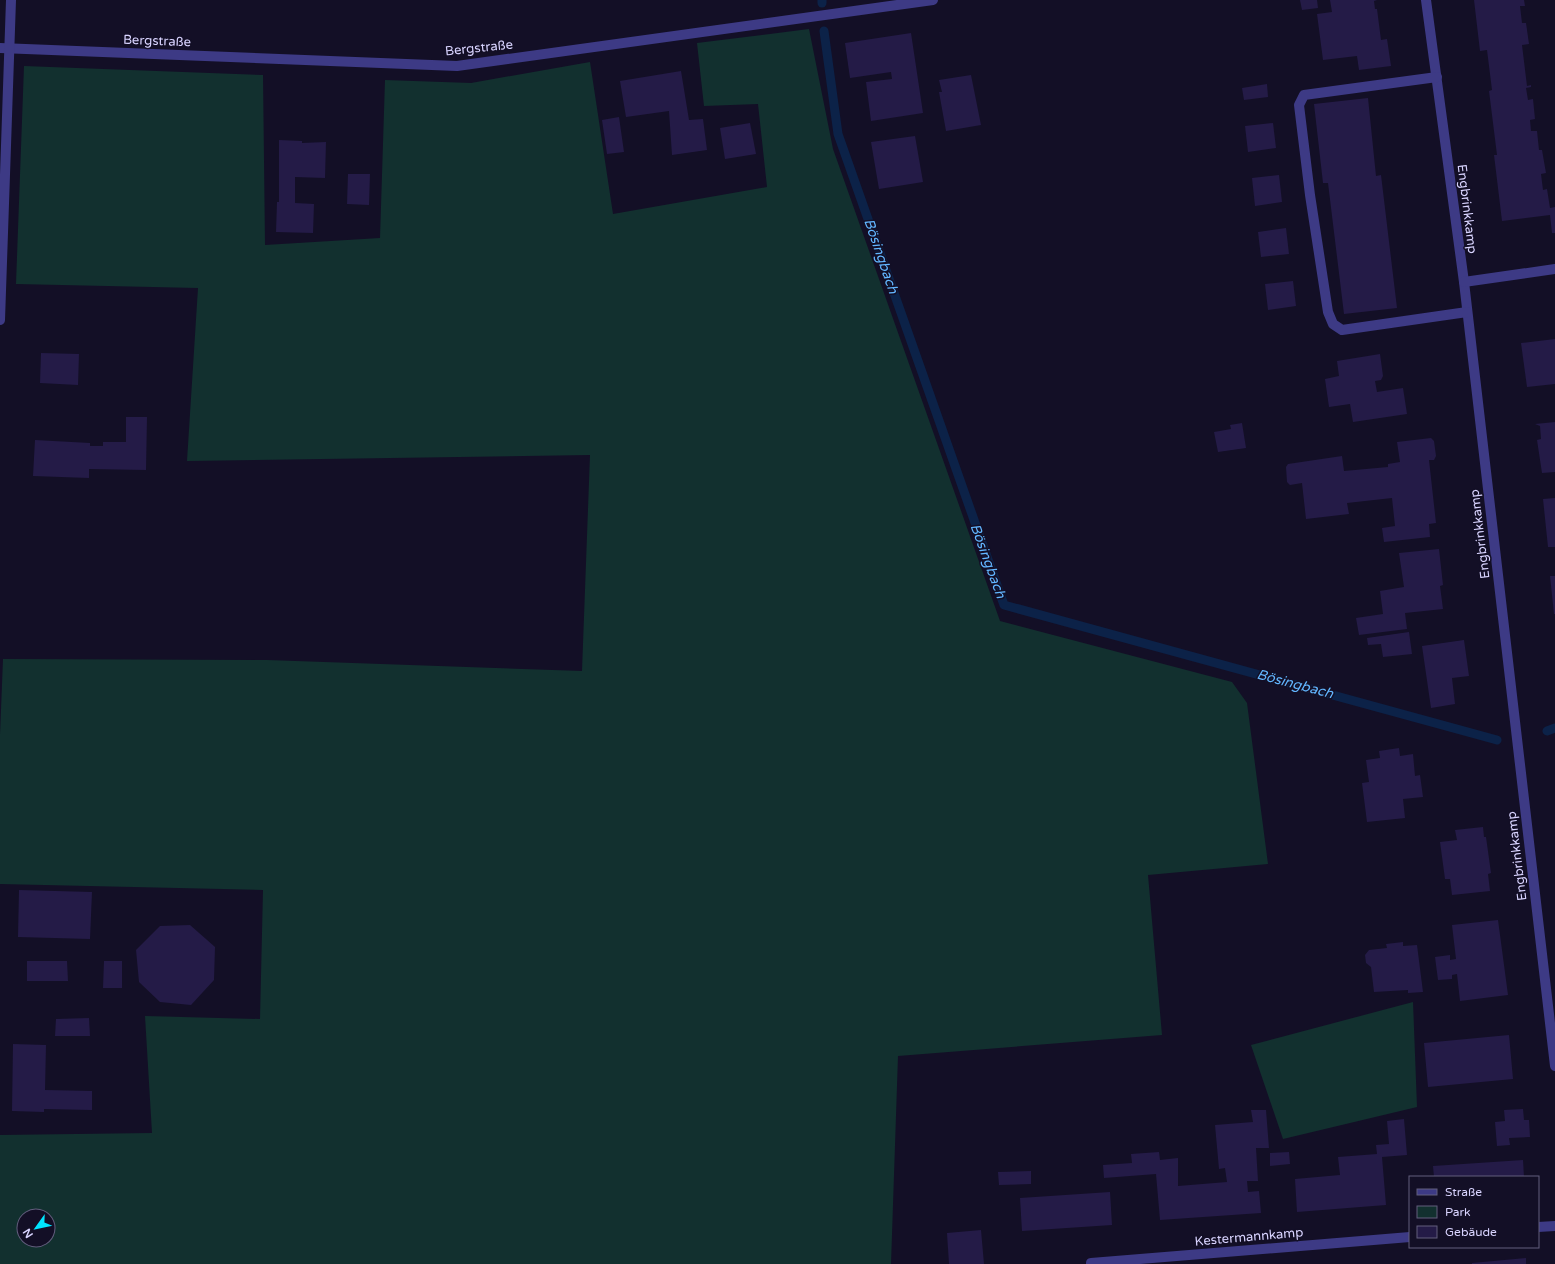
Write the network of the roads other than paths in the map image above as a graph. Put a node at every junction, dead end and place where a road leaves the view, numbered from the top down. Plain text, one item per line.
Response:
1 (11, 0) edge
2 (932, 0) edge
3 (1426, 0) edge
4 (5, 48) edge
5 (1437, 78) junction
6 (1555, 269) edge
7 (1464, 282) junction
8 (1467, 312) junction
9 (0, 320) edge
10 (1555, 1066) edge
11 (1555, 1226) edge
12 (1539, 1227) edge
13 (1409, 1237) edge
14 (1091, 1264) edge

1 - 4 street
2 - 4 street, Bergstraße
3 - 5 street, Engbrinkkamp
4 - 9 street
5 - 7 street, Engbrinkkamp
5 - 8 street
6 - 7 street
7 - 8 street, Engbrinkkamp
8 - 10 street, Engbrinkkamp
11 - 12 street
13 - 14 street, Kestermannkamp

